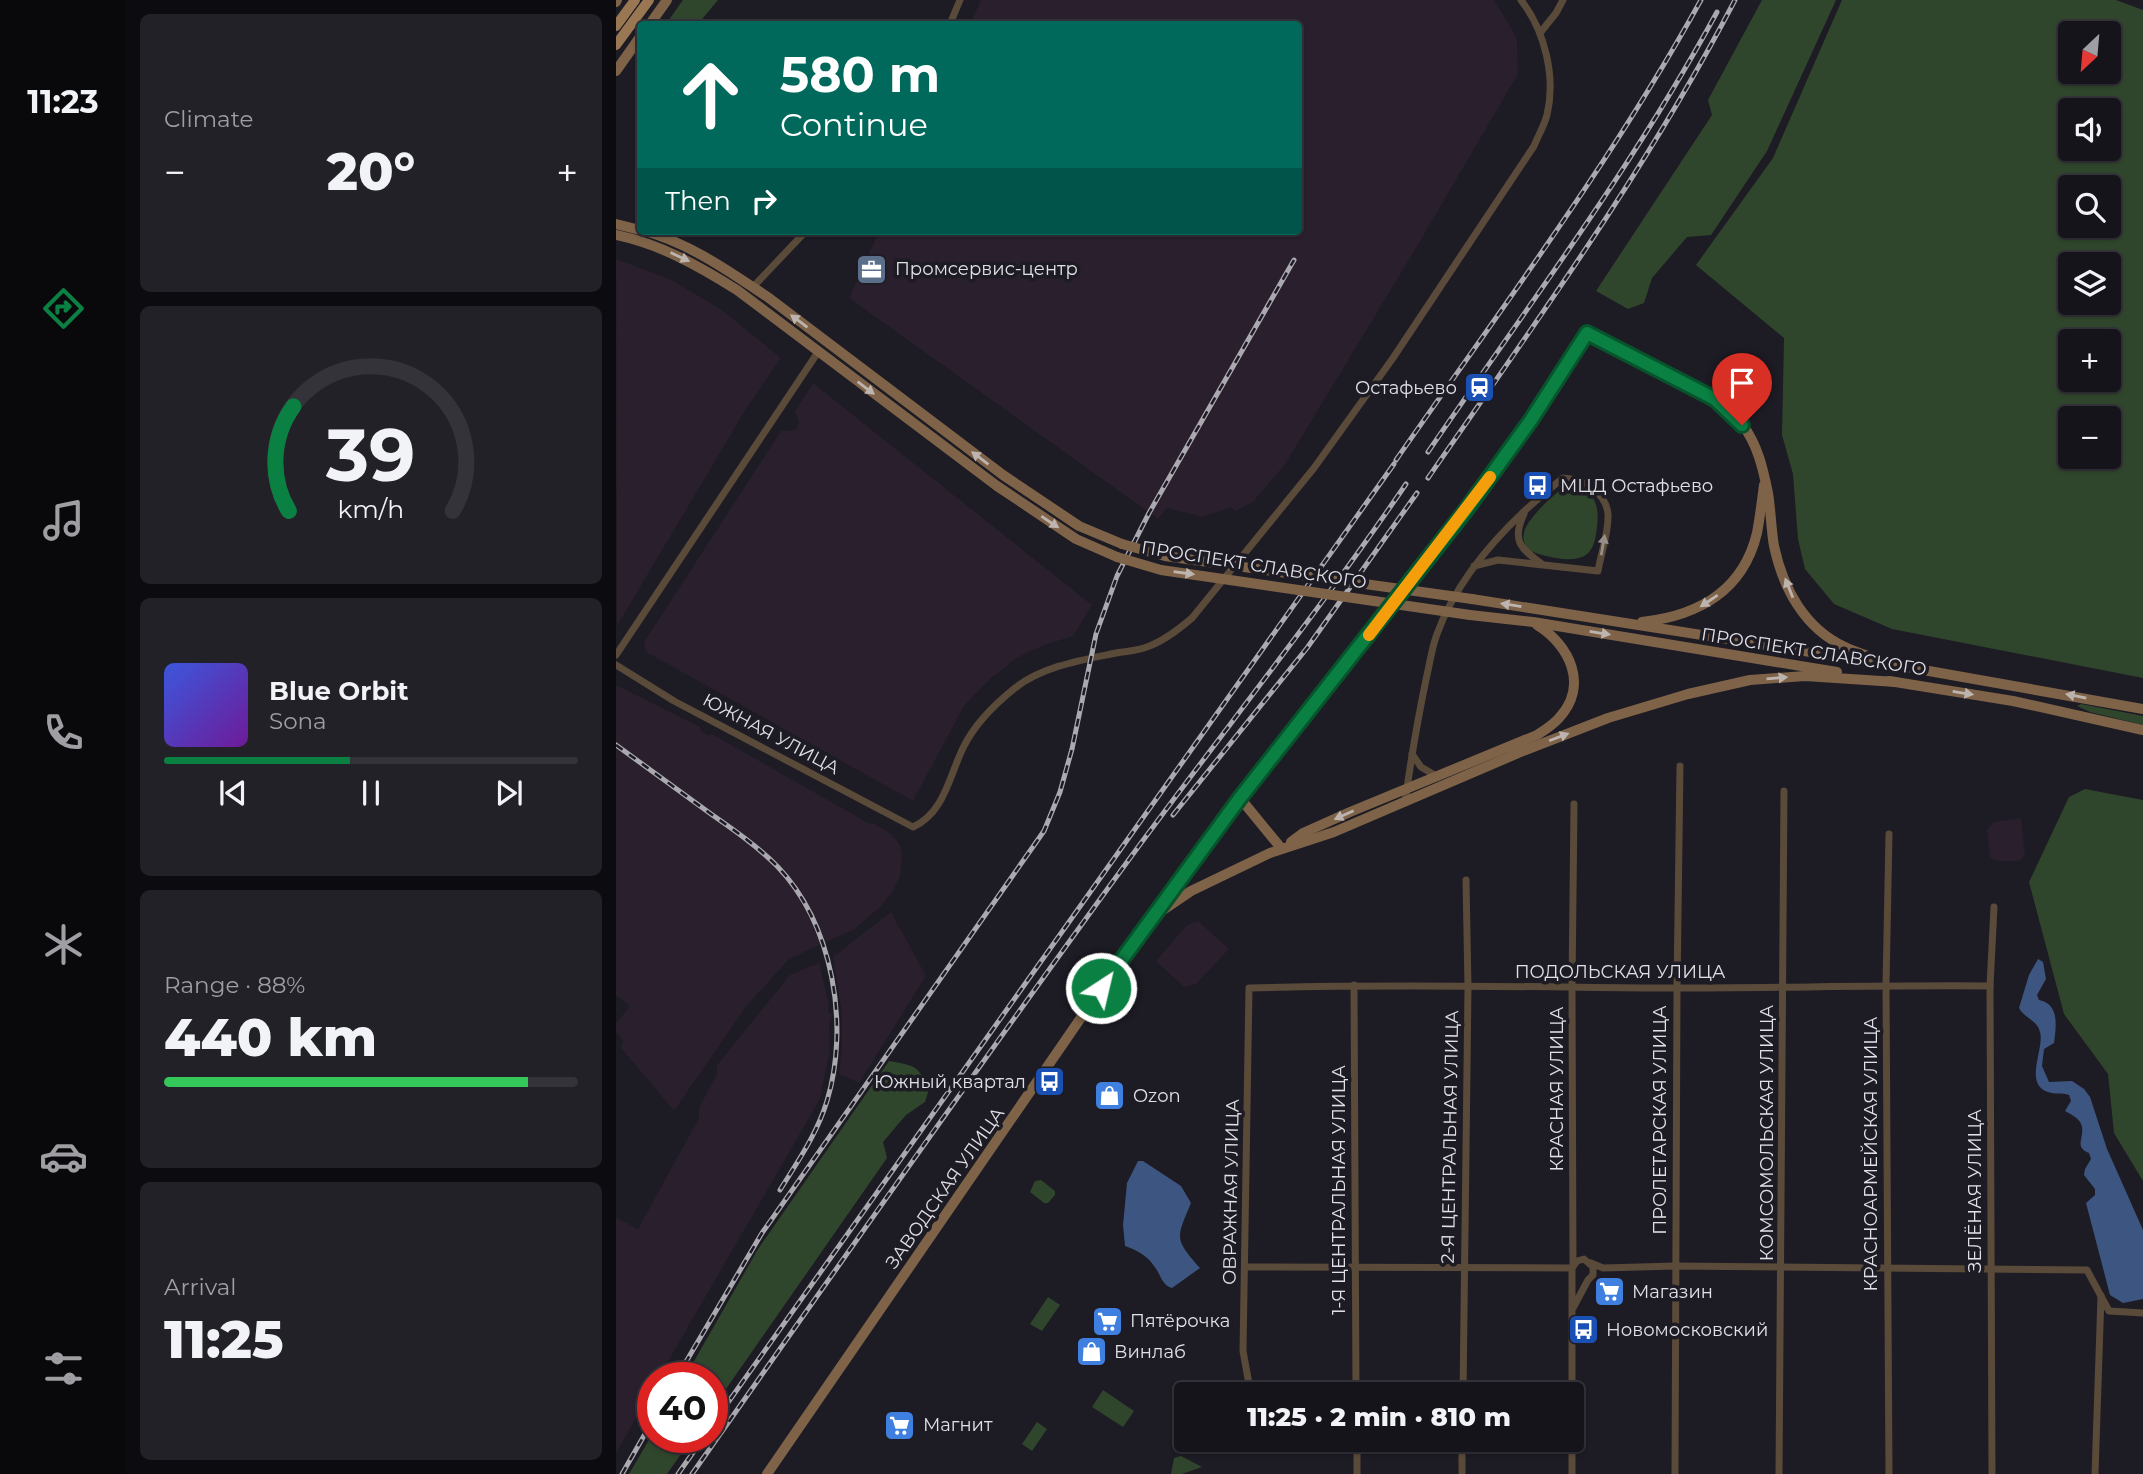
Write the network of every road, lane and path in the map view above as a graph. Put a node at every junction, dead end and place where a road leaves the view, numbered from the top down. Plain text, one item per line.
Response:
1 (635, 0) edge
2 (649, 0) edge
3 (667, 0) edge
4 (960, 0) edge
5 (1521, 0) edge
6 (1563, 0) edge
7 (652, 21) edge
8 (951, 21) edge
9 (616, 26) edge
10 (1540, 33) junction
11 (637, 41) edge
12 (616, 44) edge
13 (616, 71) edge
14 (616, 224) edge
15 (637, 229) edge
16 (616, 235) edge
17 (654, 235) edge
18 (802, 235) edge
19 (753, 287) junction
20 (818, 352) junction
21 (1765, 477) junction
22 (1526, 510) junction
23 (1544, 565) junction
24 (1474, 566) junction
25 (1532, 622) junction
26 (1627, 624) junction
27 (616, 655) edge
28 (616, 665) edge
29 (1900, 666) junction
30 (1896, 682) junction
31 (2143, 709) edge
32 (2143, 730) edge
33 (1412, 754) junction
34 (1680, 766) dead end
35 (1439, 777) junction
36 (1407, 790) junction
37 (1784, 792) dead end
38 (1240, 798) junction
39 (1405, 802) junction
40 (1574, 804) dead end
41 (1889, 834) dead end
42 (1281, 848) junction
43 (1466, 880) dead end
44 (1994, 907) dead end
45 (1142, 929) junction
46 (1354, 985) junction
47 (1886, 985) junction
48 (1990, 986) junction
49 (1468, 987) junction
50 (1572, 987) junction
51 (1784, 987) junction
52 (1249, 988) joint
53 (1677, 988) junction
54 (1573, 1248) junction
55 (1580, 1260) junction
56 (1591, 1263) junction
57 (1355, 1266) junction
58 (1676, 1266) junction
59 (1246, 1267) junction
60 (1464, 1267) junction
61 (1781, 1267) junction
62 (1887, 1267) junction
63 (1603, 1268) junction
64 (1573, 1269) junction
65 (1990, 1269) junction
66 (1590, 1277) junction
67 (2101, 1293) junction
68 (1573, 1308) junction
69 (2143, 1313) edge
70 (1249, 1382) edge
71 (1356, 1382) edge
72 (1463, 1382) edge
73 (1357, 1452) edge
74 (1462, 1452) edge
75 (767, 1474) edge
76 (1357, 1474) edge
77 (1462, 1474) edge
78 (1572, 1474) edge
79 (1675, 1474) edge
80 (1779, 1474) edge
81 (1889, 1474) edge
82 (1992, 1474) edge
83 (2095, 1474) edge

1 - 9 main road
2 - 12 main road
3 - 7 street
4 - 8 street
5 - 10 street
6 - 10 street
10 - 28 street, ЮЖНАЯ УЛИЦА
11 - 13 street
14 - 15 street, ПРОСПЕКТ СЛАВСКОГО
16 -> 20 street, ПРОСПЕКТ СЛАВСКОГО
17 - 19 street, ПРОСПЕКТ СЛАВСКОГО
18 - 19 street
26 -> 19 street, ПРОСПЕКТ СЛАВСКОГО, bridge
20 -> 25 street, ПРОСПЕКТ СЛАВСКОГО, bridge
20 - 27 street
21 -> 26 street
29 -> 21 street
21 - 38 street, ЗАВОДСКАЯ УЛИЦА
22 - 23 street
23 -> 22 street
22 - 24 street
23 - 24 street
24 - 33 street
25 -> 30 street, ПРОСПЕКТ СЛАВСКОГО
25 - 35 street
26 - 29 street, ПРОСПЕКТ СЛАВСКОГО
31 -> 29 street, ПРОСПЕКТ СЛАВСКОГО
30 -> 32 street, ПРОСПЕКТ СЛАВСКОГО
39 -> 30 street
33 - 35 street
33 - 36 street
34 - 53 street, ПРОЛЕТАРСКАЯ УЛИЦА
35 - 36 street
36 - 39 street
36 -> 42 street
37 - 51 street, КОМСОМОЛЬСКАЯ УЛИЦА
38 - 42 street
38 - 45 street, ЗАВОДСКАЯ УЛИЦА
39 - 42 street
40 - 50 street, КРАСНАЯ УЛИЦА
41 - 47 street, КРАСНОАРМЕЙСКАЯ УЛИЦА
42 - 45 street
43 - 49 street, 2-Я ЦЕНТРАЛЬНАЯ УЛИЦА
44 - 48 street, ЗЕЛЁНАЯ УЛИЦА
45 - 75 street, ЗАВОДСКАЯ УЛИЦА
46 - 49 street, ПОДОЛЬСКАЯ УЛИЦА
46 - 52 street, ПОДОЛЬСКАЯ УЛИЦА
46 - 57 street, 1-Я ЦЕНТРАЛЬНАЯ УЛИЦА
47 - 48 street, ПОДОЛЬСКАЯ УЛИЦА
47 - 51 street, ПОДОЛЬСКАЯ УЛИЦА
47 - 62 street, КРАСНОАРМЕЙСКАЯ УЛИЦА
48 - 65 street, ЗЕЛЁНАЯ УЛИЦА
49 - 50 street, ПОДОЛЬСКАЯ УЛИЦА
49 - 60 street, 2-Я ЦЕНТРАЛЬНАЯ УЛИЦА
50 - 53 street, ПОДОЛЬСКАЯ УЛИЦА
50 - 54 street, КРАСНАЯ УЛИЦА
51 - 53 street, ПОДОЛЬСКАЯ УЛИЦА
51 - 61 street, КОМСОМОЛЬСКАЯ УЛИЦА
52 - 59 street, ОВРАЖНАЯ УЛИЦА
53 - 58 street, ПРОЛЕТАРСКАЯ УЛИЦА
54 - 55 street
54 - 64 street, КРАСНАЯ УЛИЦА
55 - 56 street
55 - 64 street
56 - 63 street
56 - 66 street
57 - 59 street
57 - 60 street
57 - 71 street, 1-Я ЦЕНТРАЛЬНАЯ УЛИЦА
58 - 61 street
58 - 63 street
58 - 79 street, ПРОЛЕТАРСКАЯ УЛИЦА
59 - 70 street, ОВРАЖНАЯ УЛИЦА
60 - 64 street
60 - 72 street, 2-Я ЦЕНТРАЛЬНАЯ УЛИЦА
61 - 62 street
61 - 80 street, КОМСОМОЛЬСКАЯ УЛИЦА
62 - 65 street
62 - 81 street, КРАСНОАРМЕЙСКАЯ УЛИЦА
63 - 66 street
64 - 66 street
64 - 68 street, КРАСНАЯ УЛИЦА
65 - 67 street
65 - 82 street, ЗЕЛЁНАЯ УЛИЦА
66 - 68 street, КРАСНАЯ УЛИЦА
67 - 69 street
67 - 83 street
68 - 78 street, КРАСНАЯ УЛИЦА
73 - 76 street
74 - 77 street

